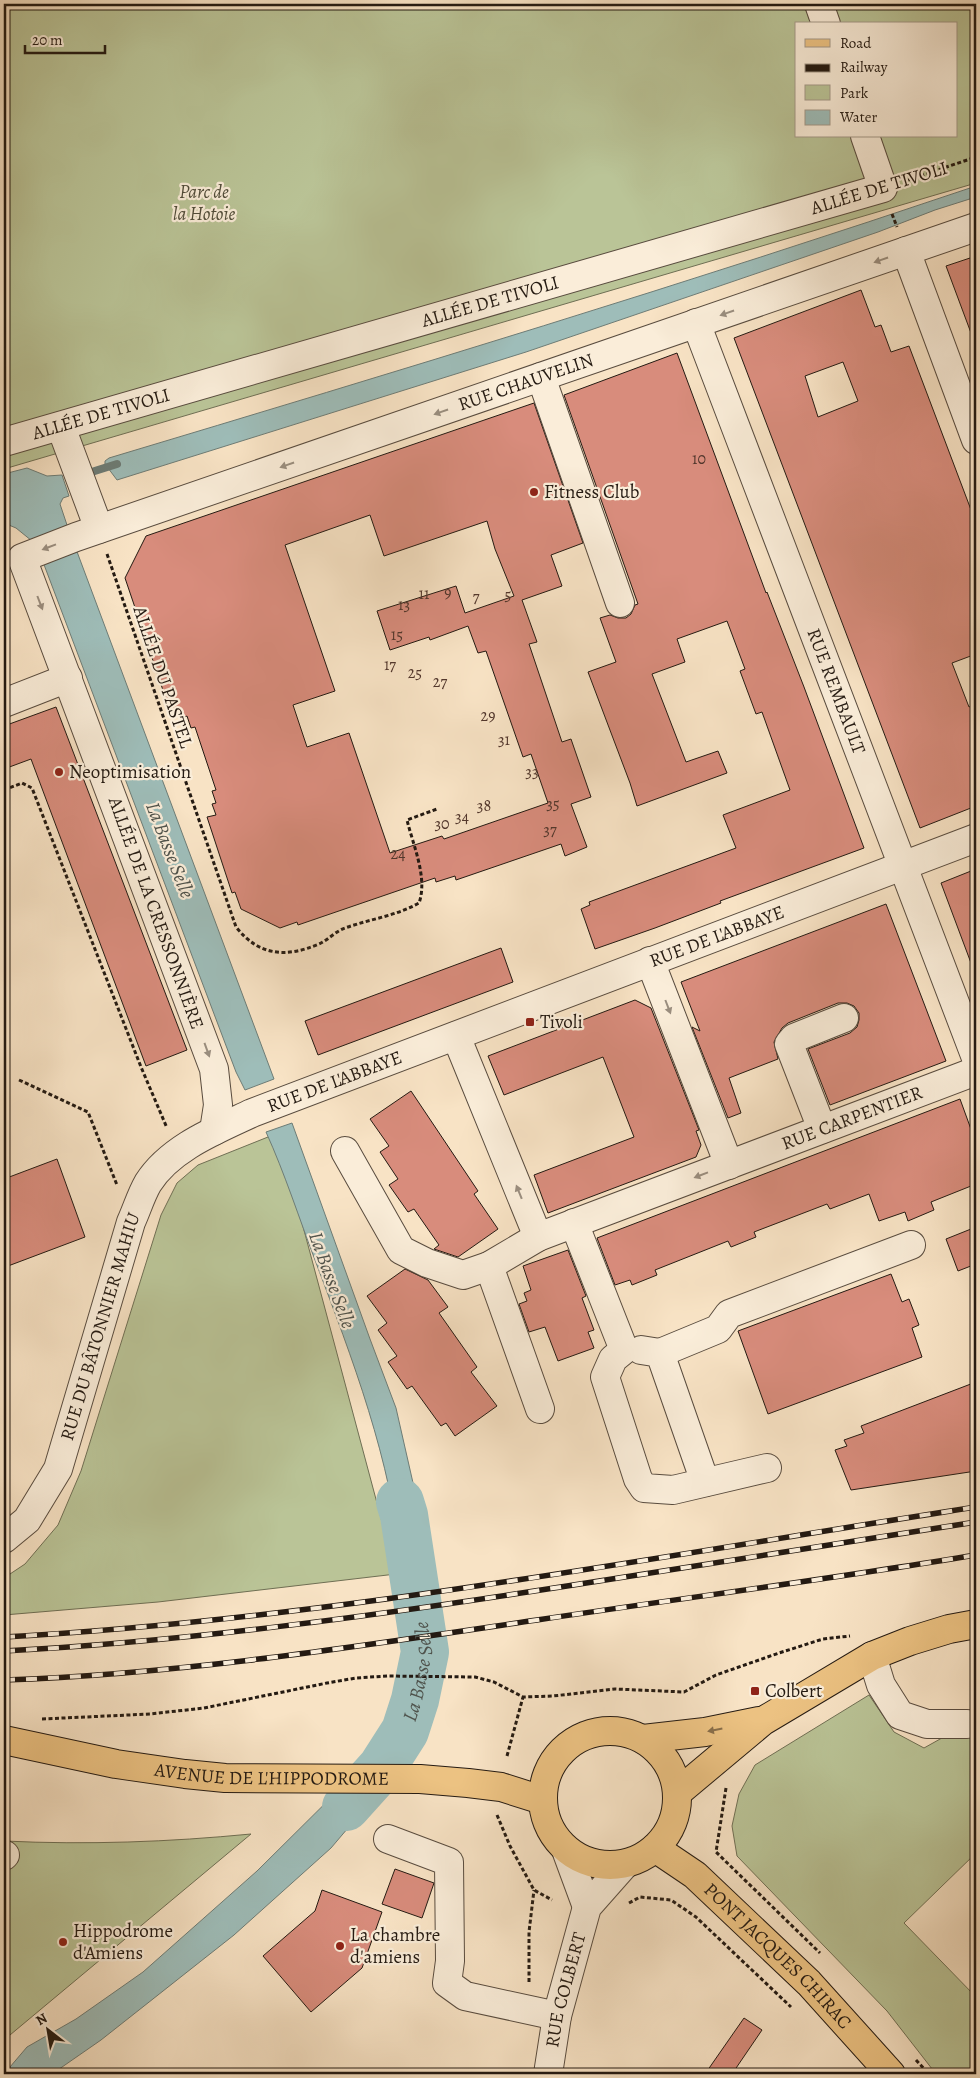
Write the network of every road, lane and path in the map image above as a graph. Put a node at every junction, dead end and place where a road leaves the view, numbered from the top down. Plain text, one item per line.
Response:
1 (819, 4) edge
2 (825, 22) edge
3 (866, 138) edge
4 (976, 157) edge
5 (883, 188) junction
6 (893, 214) dead end
7 (976, 227) edge
8 (902, 241) junction
9 (696, 324) junction
10 (541, 377) junction
11 (61, 427) junction
12 (976, 440) edge
13 (4, 442) edge
14 (87, 533) junction
15 (22, 558) joint
16 (620, 603) dead end
17 (68, 678) junction
18 (4, 704) edge
19 (4, 790) edge
20 (437, 809) dead end
21 (976, 838) edge
22 (904, 865) junction
23 (650, 961) junction
24 (844, 1018) dead end
25 (456, 1036) junction
26 (976, 1058) edge
27 (976, 1071) edge
28 (19, 1080) dead end
29 (822, 1129) junction
30 (214, 1131) junction
31 (345, 1151) dead end
32 (178, 1154) junction
33 (729, 1165) junction
34 (131, 1222) junction
35 (574, 1223) junction
36 (538, 1237) junction
37 (911, 1245) dead end
38 (489, 1266) junction
39 (624, 1350) junction
40 (660, 1353) junction
41 (540, 1409) dead end
42 (767, 1468) dead end
43 (705, 1482) junction
44 (4, 1539) edge
45 (976, 1624) edge
46 (864, 1646) junction
47 (523, 1697) junction
48 (33, 1719) dead end
49 (763, 1721) junction
50 (968, 1724) dead end
51 (643, 1739) junction
52 (4, 1740) edge
53 (507, 1756) dead end
54 (726, 1786) dead end
55 (677, 1793) junction
56 (542, 1800) junction
57 (495, 1811) dead end
58 (388, 1839) dead end
59 (655, 1848) junction
60 (566, 1850) junction
61 (625, 1864) junction
62 (534, 1890) junction
63 (552, 1900) dead end
64 (626, 1904) dead end
65 (587, 1907) junction
66 (820, 1953) dead end
67 (794, 2010) dead end
68 (545, 2014) junction
69 (886, 2068) edge
70 (548, 2074) edge

1 - 2 street
3 - 5 street
4 - 5 path, ALLÉE DE TIVOLI
5 - 11 street, ALLÉE DE TIVOLI
6 - 8 path
7 - 8 street, RUE CHAUVELIN
8 -> 9 street, RUE CHAUVELIN
8 - 12 street
9 - 10 street, RUE CHAUVELIN
9 - 22 street, RUE REMBAULT
10 -> 14 street, RUE CHAUVELIN
10 - 16 street
11 - 13 street, ALLÉE DE TIVOLI
11 - 14 street
14 -> 15 street, RUE CHAUVELIN
14 - 20 path, ALLÉE DU PASTEL
15 -> 17 street, ALLÉE DE LA CRESSONNIÈRE
17 - 18 street
17 -> 30 street, ALLÉE DE LA CRESSONNIÈRE
19 - 32 path
21 - 22 street, RUE DE L'ABBAYE
22 - 23 street, RUE DE L'ABBAYE
22 - 26 street, RUE REMBAULT
23 - 25 street, RUE DE L'ABBAYE
23 -> 33 street
24 - 29 street
25 - 30 street, RUE DE L'ABBAYE
36 -> 25 street
27 - 29 street, RUE CARPENTIER
28 - 34 path
29 - 33 street, RUE CARPENTIER
30 - 32 street, RUE DU BÂTONNIER MAHIU
31 - 38 street, RUE CARPENTIER
32 - 34 street, RUE DU BÂTONNIER MAHIU
33 -> 35 street, RUE CARPENTIER
34 - 44 street, RUE DU BÂTONNIER MAHIU
35 - 36 street, RUE CARPENTIER
35 - 39 street
36 - 38 street, RUE CARPENTIER
37 - 40 street
38 - 41 street
39 - 40 street
39 - 43 street
40 - 43 street
42 - 43 street
45 - 46 main road
46 - 47 path
46 - 49 main road
46 - 50 street
47 - 48 path
47 - 53 path
49 -> 51 main road
49 - 55 main road
51 - 55 main road
51 - 56 main road
52 - 56 main road, AVENUE DE L'HIPPODROME
54 - 66 path
55 - 59 main road
56 - 60 main road
57 - 62 path
58 - 68 street
59 - 61 main road
59 - 69 main road, PONT JACQUES CHIRAC
60 - 61 main road
60 - 65 street, RUE COLBERT
61 - 65 street, RUE COLBERT
62 - 63 path
62 - 68 path
64 - 67 path
65 - 68 street, RUE COLBERT
68 - 70 street, RUE COLBERT

